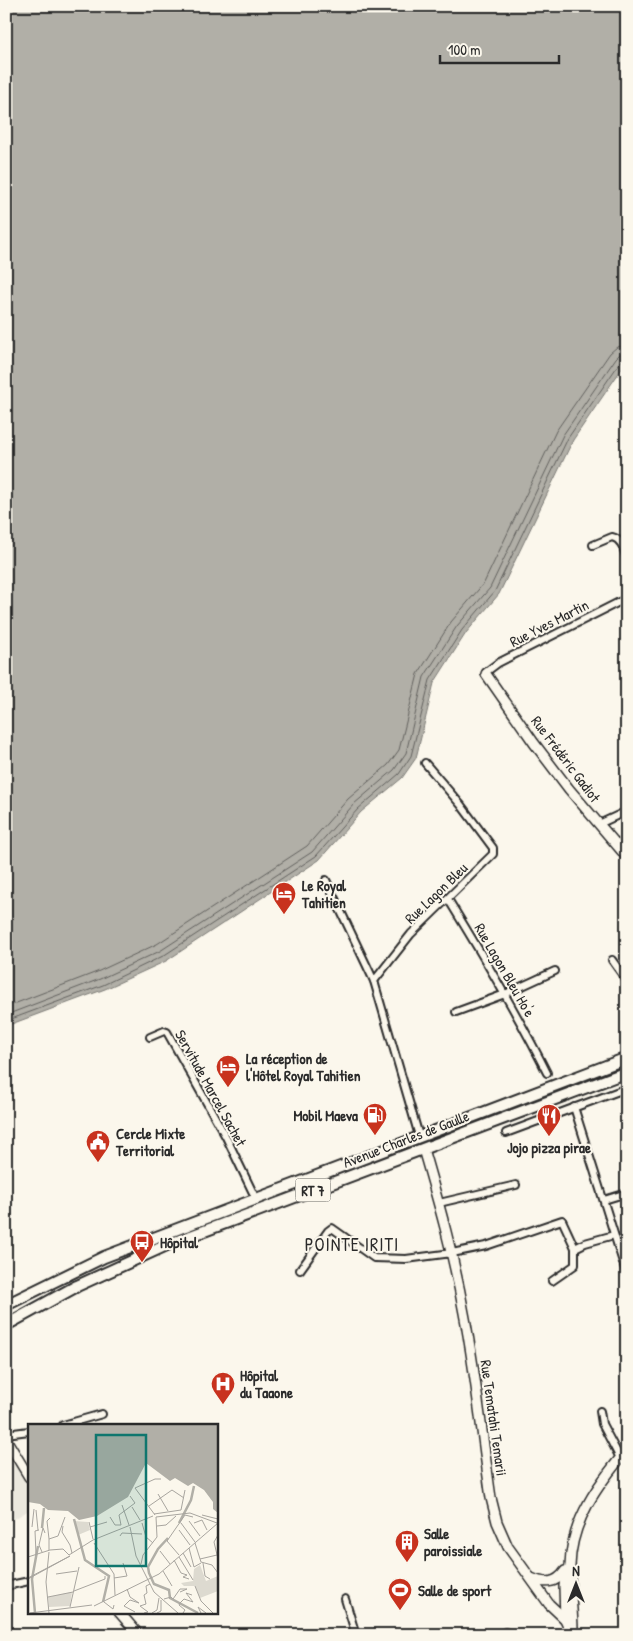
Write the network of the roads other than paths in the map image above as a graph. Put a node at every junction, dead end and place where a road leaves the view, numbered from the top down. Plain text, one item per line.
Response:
1 (593, 545) dead end
2 (627, 559) edge
3 (627, 598) edge
4 (486, 674) joint
5 (425, 763) dead end
6 (627, 811) edge
7 (599, 824) junction
8 (627, 857) edge
9 (326, 880) dead end
10 (448, 899) junction
11 (612, 960) dead end
12 (556, 971) dead end
13 (374, 981) junction
14 (627, 981) edge
15 (505, 994) junction
16 (456, 1012) dead end
17 (150, 1037) dead end
18 (627, 1058) edge
19 (627, 1072) edge
20 (547, 1073) dead end
21 (627, 1088) edge
22 (574, 1107) junction
23 (506, 1133) dead end
24 (419, 1136) junction
25 (423, 1150) junction
26 (516, 1185) dead end
27 (627, 1193) edge
28 (256, 1198) junction
29 (604, 1200) junction
30 (439, 1203) junction
31 (614, 1235) junction
32 (575, 1248) junction
33 (452, 1253) junction
34 (300, 1270) dead end
35 (627, 1275) edge
36 (552, 1281) dead end
37 (6, 1305) edge
38 (6, 1325) edge
39 (600, 1412) dead end
40 (102, 1414) dead end
41 (67, 1424) edge
42 (28, 1431) edge
43 (6, 1434) edge
44 (6, 1439) edge
45 (627, 1450) edge
46 (620, 1458) junction
47 (28, 1475) edge
48 (570, 1564) junction
49 (531, 1578) junction
50 (28, 1581) edge
51 (6, 1586) edge
52 (346, 1599) dead end
53 (121, 1614) edge
54 (565, 1619) junction
55 (139, 1635) edge
56 (356, 1635) edge
57 (498, 1635) edge
58 (513, 1635) edge
59 (573, 1635) edge

1 - 2 street
3 - 4 street, Rue Yves Martin
4 - 7 main road, Rue Frédéric Gadiot
5 - 10 street, Rue Lagon Bleu
6 - 7 street
7 - 8 main road, Rue Frédéric Gadiot
9 - 13 street
10 - 13 street, Rue Lagon Bleu
10 - 15 street, Rue Lagon Bleu Ho'e
11 - 14 street
12 - 15 street
13 - 24 street
15 - 16 street
15 - 20 street, Rue Lagon Bleu Ho'e
17 - 28 street, Servitude Marcel Sachet
18 - 24 main road, Avenue Charles de Gaulle / RT 7
19 - 25 main road, Avenue Charles de Gaulle / RT 7
21 - 22 street
22 - 23 street
22 - 29 street
24 - 28 main road, Avenue Charles de Gaulle / RT 7
25 - 30 main road, Rue Tematahi Temarii
25 - 38 main road, Avenue Charles de Gaulle / RT 7
26 - 30 street
27 - 29 street
28 - 37 main road, Avenue Charles de Gaulle / RT 7
29 - 31 street
30 - 33 main road, Rue Tematahi Temarii
31 - 32 street
31 - 35 street
32 - 33 street
32 - 36 street
33 - 34 street
33 - 49 main road, Rue Tematahi Temarii
39 - 46 street
40 - 41 street
42 - 43 street
44 - 47 main road
45 - 46 main road
46 - 48 main road
48 - 49 main road
48 - 54 main road
48 - 59 main road
49 - 54 main road, Rue Tematahi Temarii
50 - 51 street
52 - 56 street
53 - 55 main road
54 - 59 main road, Rue Tematahi Temarii
57 - 58 street

